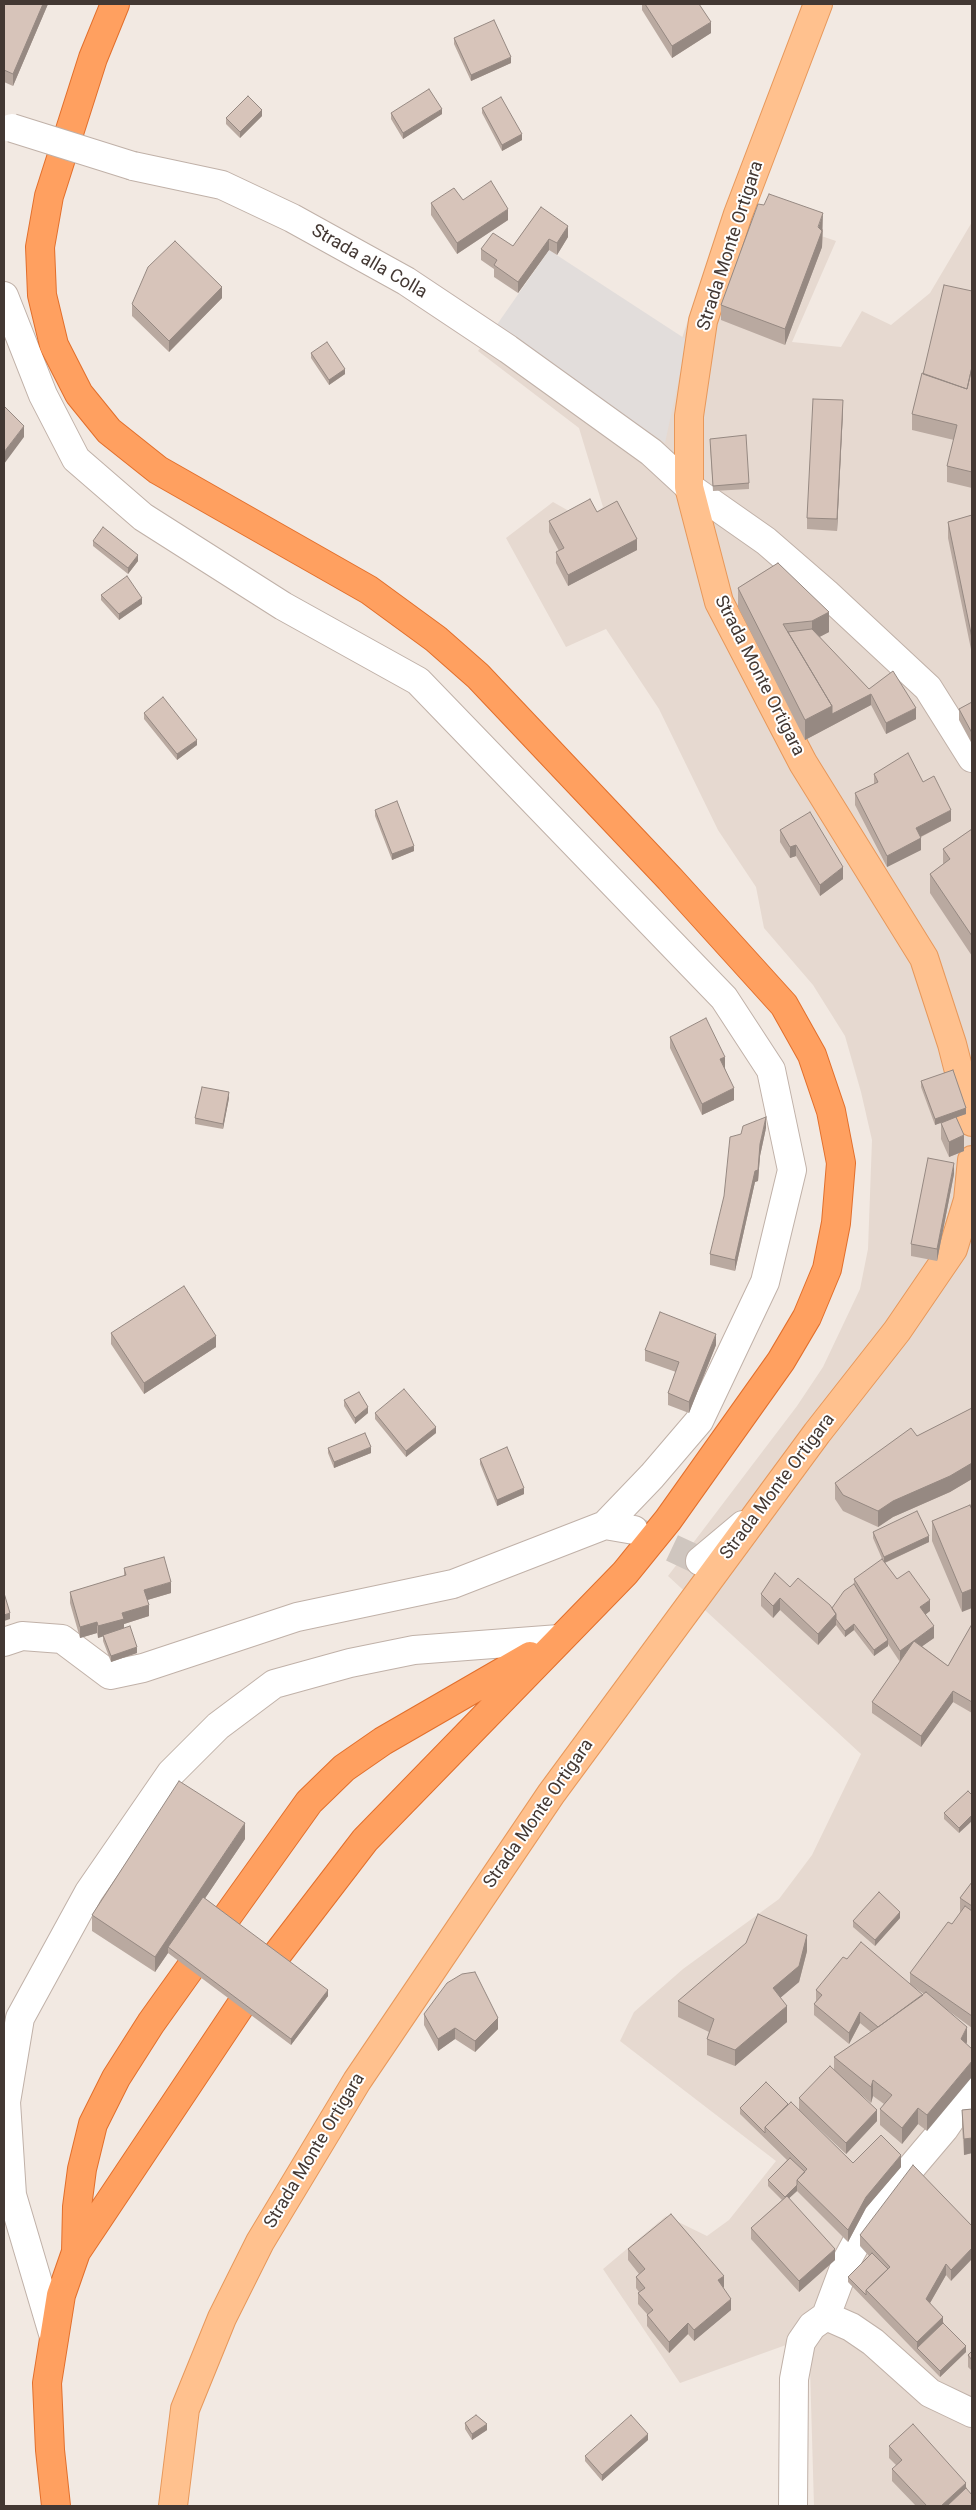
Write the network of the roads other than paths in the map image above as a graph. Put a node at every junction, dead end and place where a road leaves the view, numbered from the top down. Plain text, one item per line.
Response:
1 (115, 4) edge
2 (818, 4) edge
3 (8, 127) edge
4 (4, 296) edge
5 (690, 486) junction
6 (972, 758) edge
7 (972, 1122) edge
8 (972, 1160) edge
9 (758, 1512) junction
10 (605, 1525) junction
11 (634, 1530) tunnel mouth
12 (700, 1561) dead end
13 (559, 1639) junction
14 (4, 1642) edge
15 (972, 2088) edge
16 (76, 2252) junction
17 (826, 2316) junction
18 (54, 2337) junction
19 (972, 2413) edge
20 (56, 2506) edge
21 (173, 2506) edge
22 (793, 2506) edge

1 - 13 highway
2 - 5 main road, Strada Monte Ortigara
3 - 5 street, Strada alla Colla, bridge
4 - 10 street
5 - 6 street, Strada alla Colla
5 - 7 main road, Strada Monte Ortigara
8 - 9 main road, Strada Monte Ortigara
9 - 12 street
9 - 21 main road, Strada Monte Ortigara
10 - 11 street
10 - 14 street
13 - 16 highway
13 - 16 highway
13 - 18 street
15 - 17 street
16 - 18 highway
17 - 19 street
17 - 22 street
18 - 20 highway

